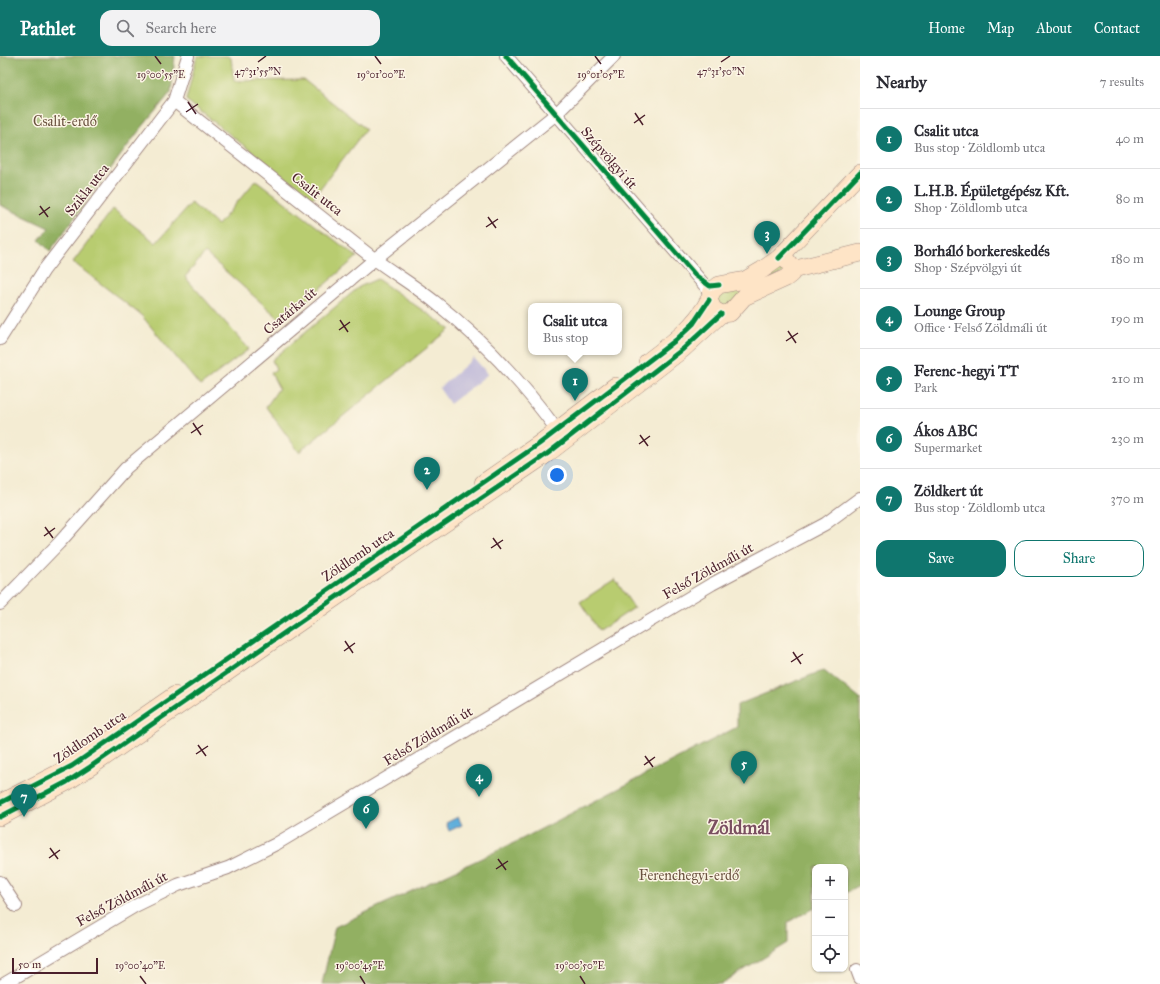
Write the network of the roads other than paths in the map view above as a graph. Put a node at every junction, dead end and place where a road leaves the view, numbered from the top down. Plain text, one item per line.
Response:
1 (188, 56) edge
2 (506, 56) edge
3 (614, 56) edge
4 (174, 101) junction
5 (556, 114) junction
6 (860, 173) edge
7 (860, 253) edge
8 (375, 259) junction
9 (787, 263) junction
10 (713, 294) junction
11 (721, 314) junction
12 (0, 338) edge
13 (561, 435) junction
14 (860, 498) edge
15 (0, 604) edge
16 (0, 803) edge
17 (0, 817) edge
18 (0, 882) edge
19 (16, 906) dead end
20 (4, 984) edge

1 - 4 street, Szikla utca
2 - 5 street, Szépvölgyi út
3 - 5 street, Csatárka út
4 - 8 street, Csalit utca
4 - 12 street, Szikla utca
5 - 8 street, Csatárka út
5 - 10 street, Szépvölgyi út
6 - 9 street, Szépvölgyi út
7 - 9 street
8 - 13 street, Csalit utca
8 - 15 street, Csatárka út
9 - 10 street, Szépvölgyi út
9 - 11 street, Szépvölgyi út
10 - 11 street
10 - 13 street, Zöldlomb utca
11 - 13 street, Zöldlomb utca
13 - 16 street, Zöldlomb utca
13 - 17 street, Zöldlomb utca
14 - 20 street, Felső Zöldmáli út
18 - 19 street

